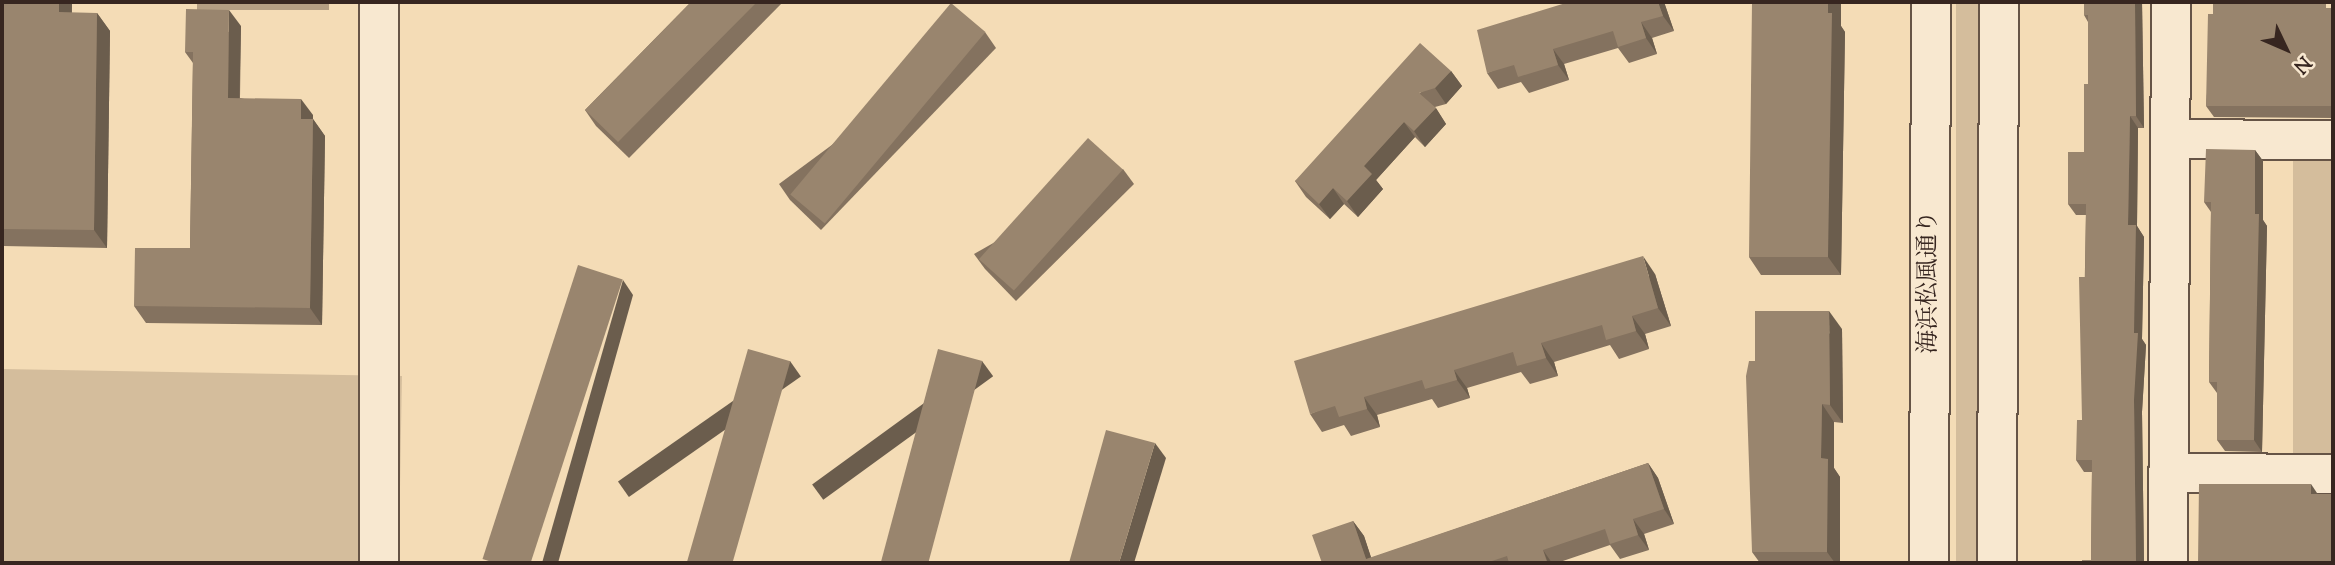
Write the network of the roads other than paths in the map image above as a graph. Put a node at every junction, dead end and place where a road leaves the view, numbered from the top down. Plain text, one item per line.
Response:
1 (379, 2) edge
2 (1931, 2) edge
3 (1999, 2) edge
4 (2171, 2) edge
5 (2170, 139) junction
6 (2333, 140) edge
7 (2168, 473) junction
8 (2333, 474) edge
9 (379, 563) edge
10 (1929, 563) edge
11 (1997, 563) edge
12 (2168, 563) edge

1 - 9 street
2 - 10 street, 海浜松風通り
3 - 11 street
4 - 5 street
5 - 6 street
5 - 7 street
7 - 8 street
7 - 12 street

